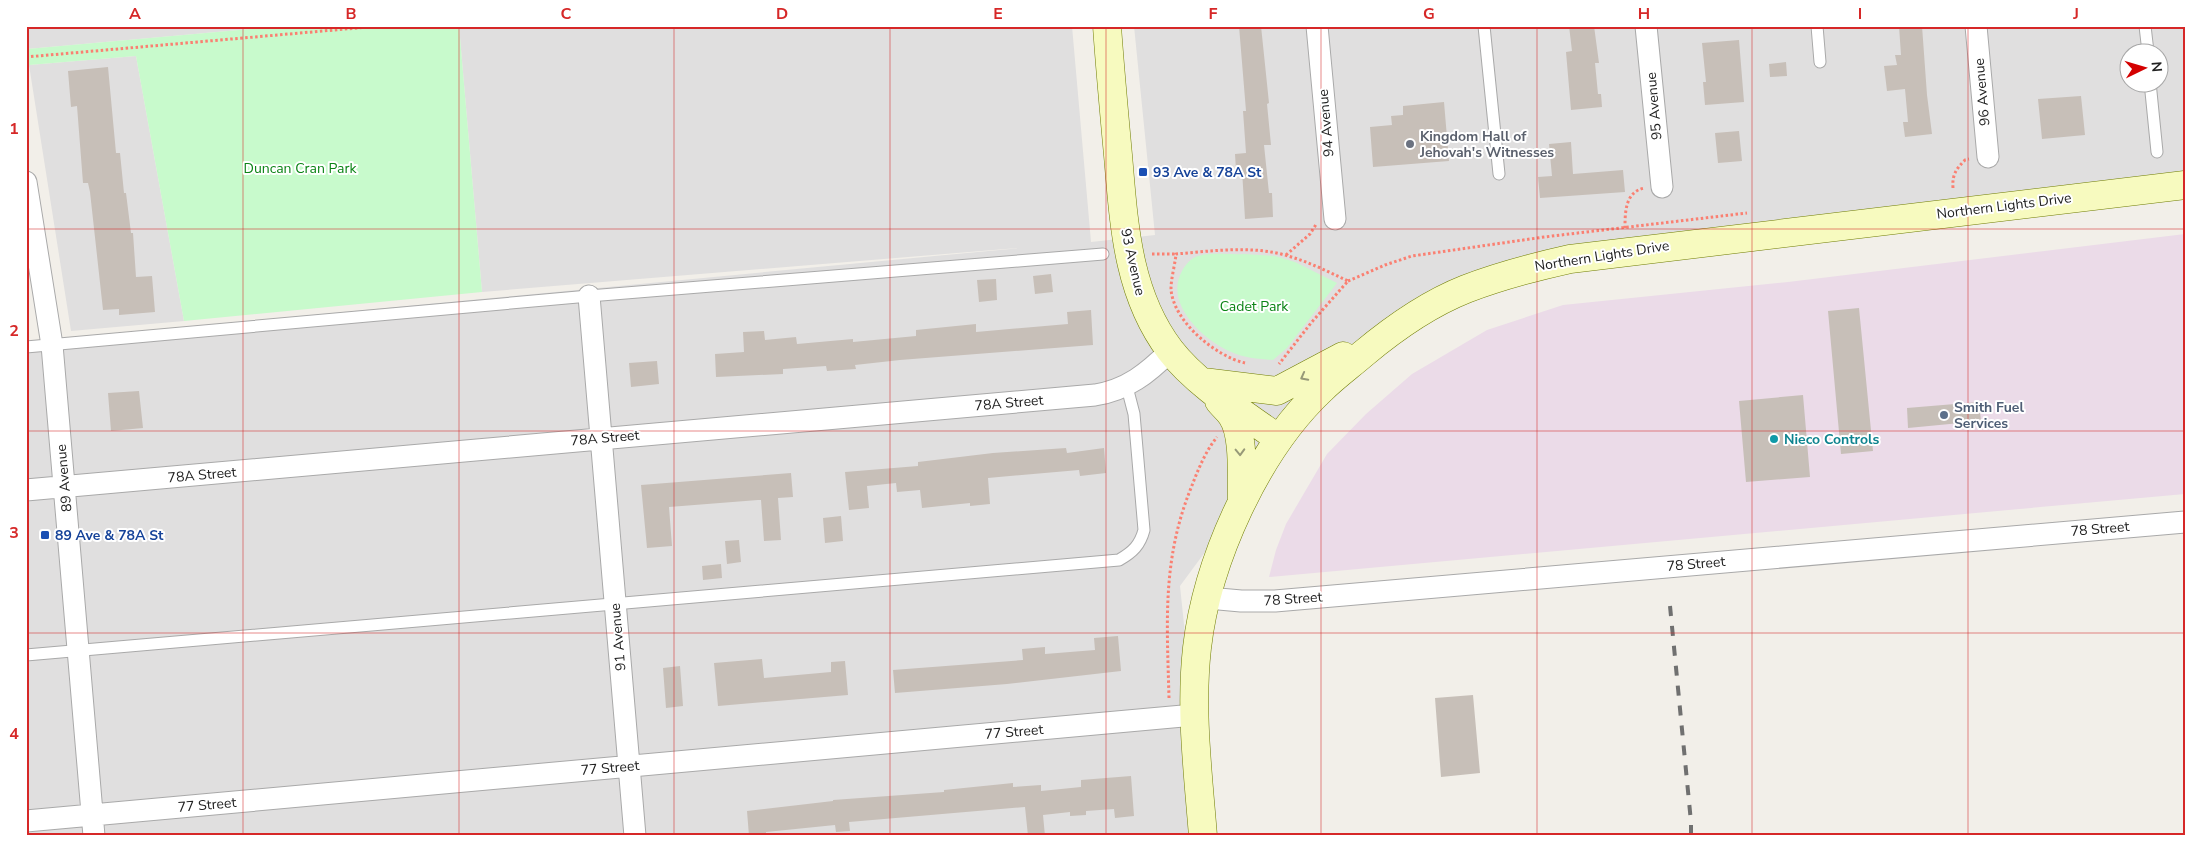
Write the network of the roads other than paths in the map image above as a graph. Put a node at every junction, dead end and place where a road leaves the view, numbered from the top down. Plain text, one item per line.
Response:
1 (1107, 26) edge
2 (1317, 26) edge
3 (1484, 26) edge
4 (1646, 26) edge
5 (1816, 26) edge
6 (1976, 26) edge
7 (2145, 26) edge
8 (2147, 42) edge
9 (1820, 62) dead end
10 (2151, 92) edge
11 (2157, 152) dead end
12 (1988, 157) road end
13 (1499, 174) dead end
14 (2185, 185) edge
15 (1662, 187) road end
16 (27, 196) edge
17 (1335, 219) dead end
18 (1103, 254) dead end
19 (589, 296) junction
20 (1393, 330) junction
21 (52, 346) junction
22 (26, 347) edge
23 (1170, 351) junction
24 (1201, 381) junction
25 (1127, 387) junction
26 (600, 439) junction
27 (1279, 439) junction
28 (65, 487) junction
29 (26, 490) edge
30 (1242, 502) junction
31 (2185, 522) edge
32 (1208, 598) junction
33 (616, 604) junction
34 (79, 651) junction
35 (26, 655) edge
36 (1194, 716) junction
37 (629, 766) junction
38 (26, 821) edge
39 (93, 825) edge
40 (635, 836) edge
41 (1203, 836) edge

1 - 23 main road, 93 Avenue
2 - 17 street, 94 Avenue
3 - 13 lane
4 - 15 street, 95 Avenue
5 - 9 lane
6 - 12 street, 96 Avenue
7 - 8 lane
10 - 11 lane
14 - 20 main road, Northern Lights Drive
16 - 21 street, 89 Avenue
18 - 19 lane
19 - 21 lane
19 - 26 street, 91 Avenue
20 -> 24 main road
20 - 27 main road, Northern Lights Drive
21 - 22 lane
21 - 28 street, 89 Avenue
23 - 24 main road, 93 Avenue
23 - 25 street, 78A Street
24 - 27 main road, 93 Avenue
24 -> 30 main road
25 - 26 street, 78A Street
25 - 33 lane
26 - 28 street, 78A Street
26 - 33 street, 91 Avenue
27 - 30 main road, Northern Lights Drive
28 - 29 street, 78A Street
28 - 34 street, 89 Avenue
30 - 32 main road, Northern Lights Drive
31 - 32 street, 78 Street
32 - 36 main road, Northern Lights Drive
33 - 34 lane
33 - 37 street, 91 Avenue
34 - 35 lane
34 - 39 street, 89 Avenue
36 - 37 street, 77 Street
36 - 41 main road, Northern Lights Drive
37 - 39 street, 77 Street
37 - 40 street, 91 Avenue
38 - 39 street, 77 Street

